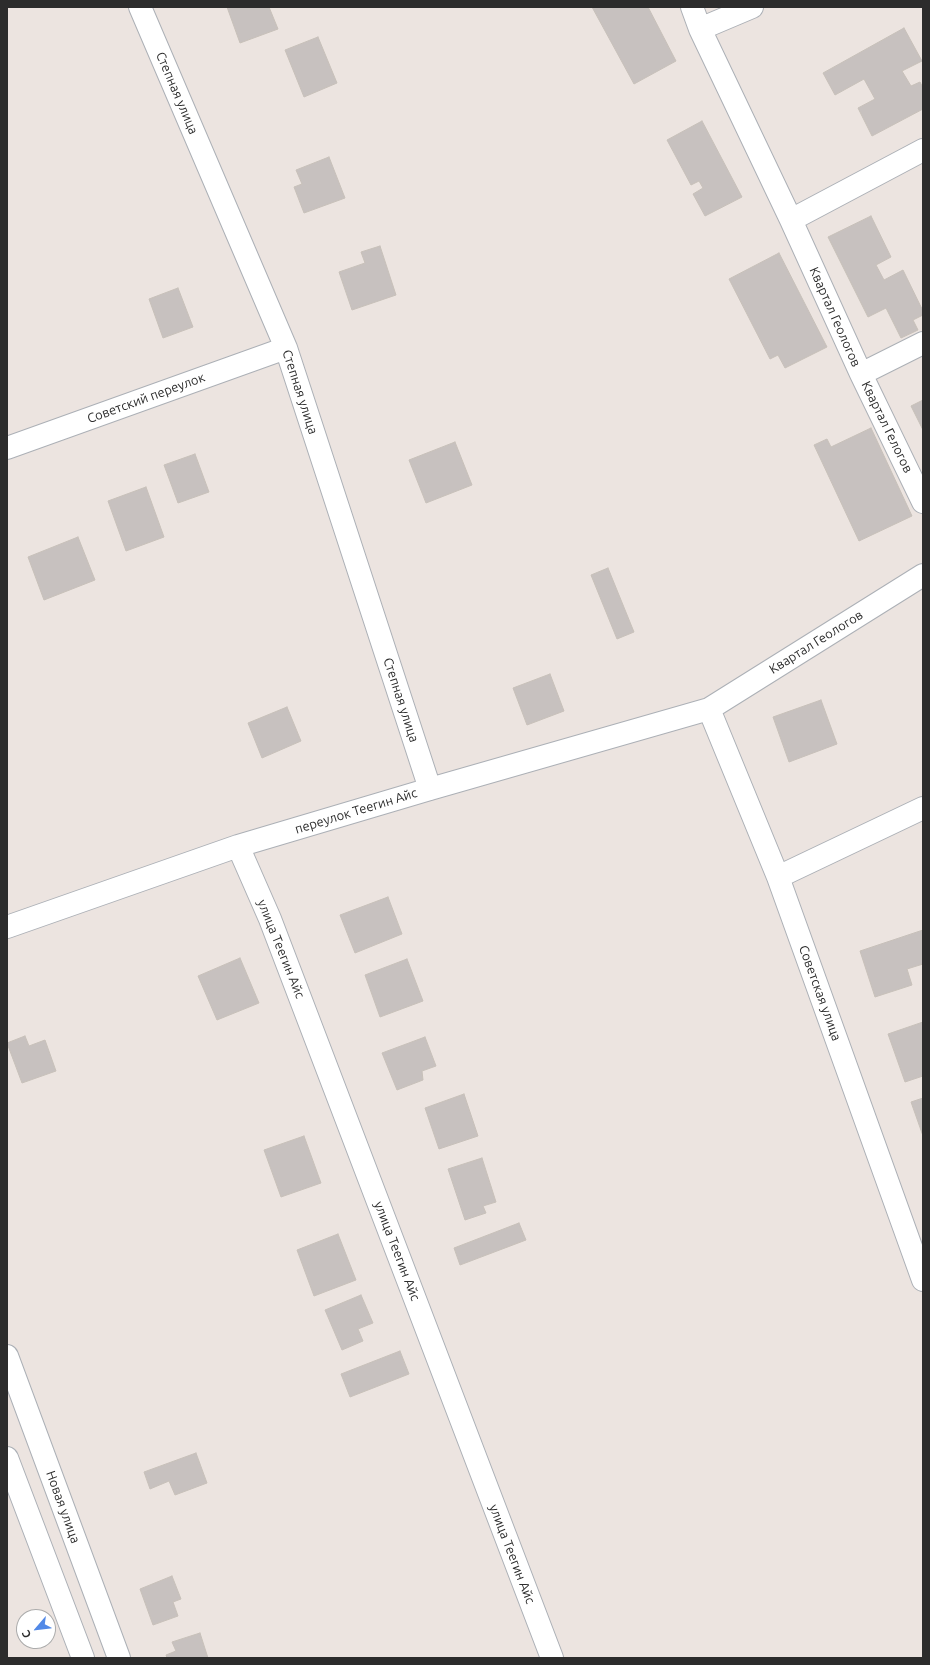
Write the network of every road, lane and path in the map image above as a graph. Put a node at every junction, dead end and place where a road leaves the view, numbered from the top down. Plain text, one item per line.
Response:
1 (140, 7) edge
2 (692, 7) edge
3 (752, 7) edge
4 (700, 29) junction
5 (923, 150) edge
6 (792, 220) junction
7 (923, 343) edge
8 (286, 348) junction
9 (861, 374) junction
10 (7, 448) edge
11 (923, 502) edge
12 (923, 575) edge
13 (709, 709) junction
14 (430, 789) junction
15 (923, 808) edge
16 (238, 846) junction
17 (778, 876) junction
18 (7, 927) edge
19 (923, 1280) edge
20 (7, 1356) edge
21 (7, 1458) edge
22 (83, 1658) edge
23 (119, 1658) edge
24 (552, 1658) edge

1 - 8 street, Степная улица
2 - 4 street, Квартал Геологов
3 - 4 street
4 - 6 street, Квартал Геологов
5 - 6 street
6 - 9 street, Квартал Геологов
7 - 9 street, Квартал Геологов
8 - 10 street, Советский переулок
8 - 14 street, Степная улица
9 - 11 street, Квартал Гелогов
12 - 13 street, Квартал Геологов
13 - 14 street, переулок Теегин Айс
13 - 17 street, Советская улица
14 - 16 street, переулок Теегин Айс
15 - 17 street
16 - 18 street, переулок Теегин Айс
16 - 24 street, улица Теегин Айс
17 - 19 street, Советская улица
20 - 23 street, Новая улица
21 - 22 street

